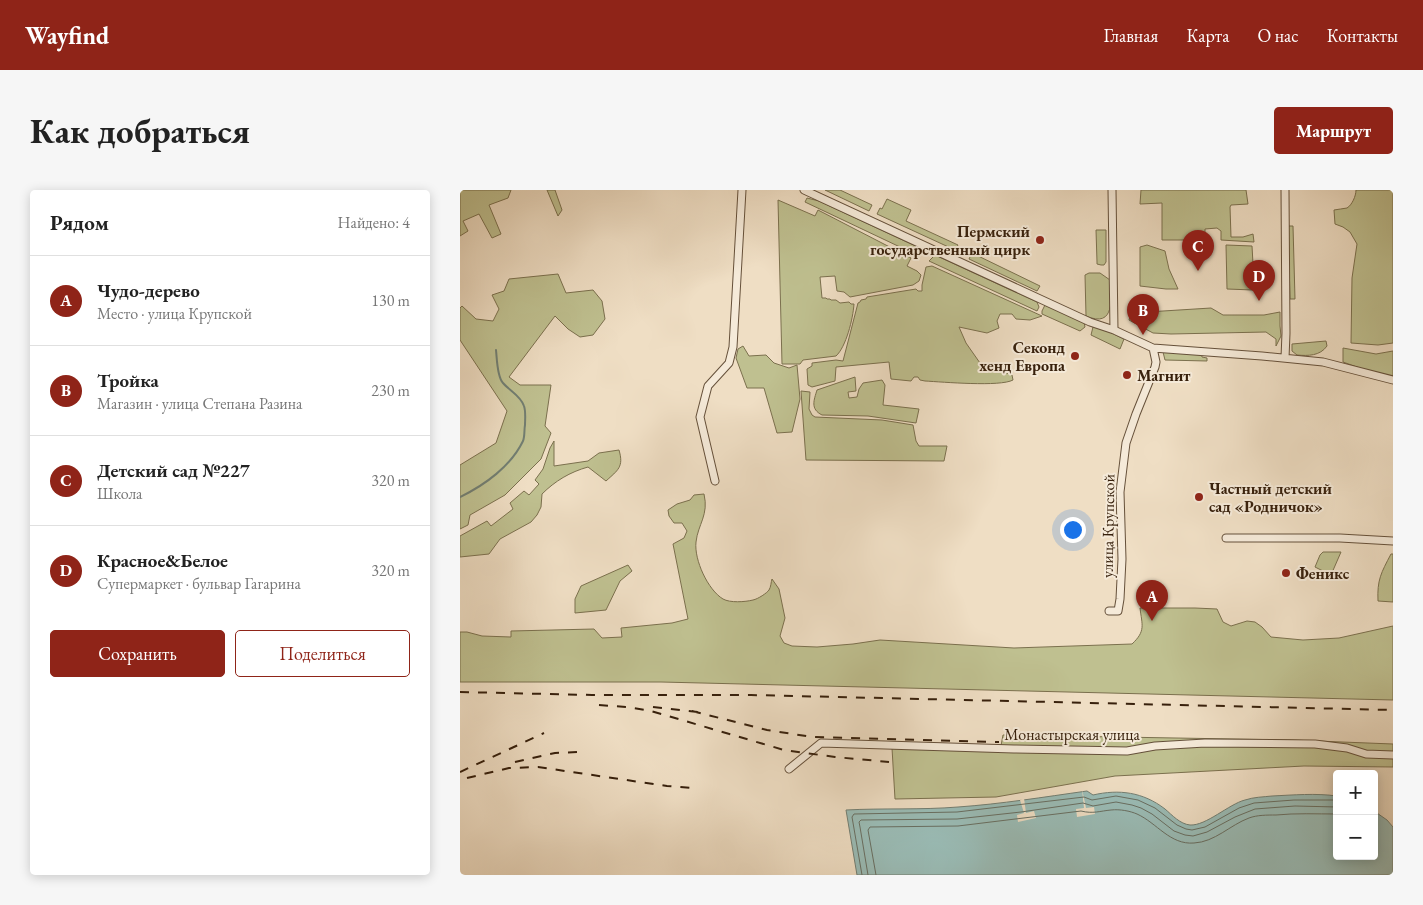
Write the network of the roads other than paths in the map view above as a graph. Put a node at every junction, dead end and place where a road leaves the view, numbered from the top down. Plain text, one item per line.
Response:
1 (742, 190) edge
2 (804, 190) edge
3 (1112, 190) edge
4 (1285, 190) edge
5 (1114, 330) junction
6 (1153, 348) junction
7 (1285, 358) junction
8 (1393, 380) edge
9 (715, 481) dead end
10 (1226, 538) dead end
11 (1393, 541) edge
12 (1109, 611) dead end
13 (1393, 755) edge
14 (789, 769) dead end

1 - 9 street
2 - 5 street
3 - 5 street
4 - 7 street
5 - 6 street
6 - 7 street
6 - 12 street, улица Крупской
7 - 8 street
10 - 11 street
13 - 14 street, Монастырская улица

